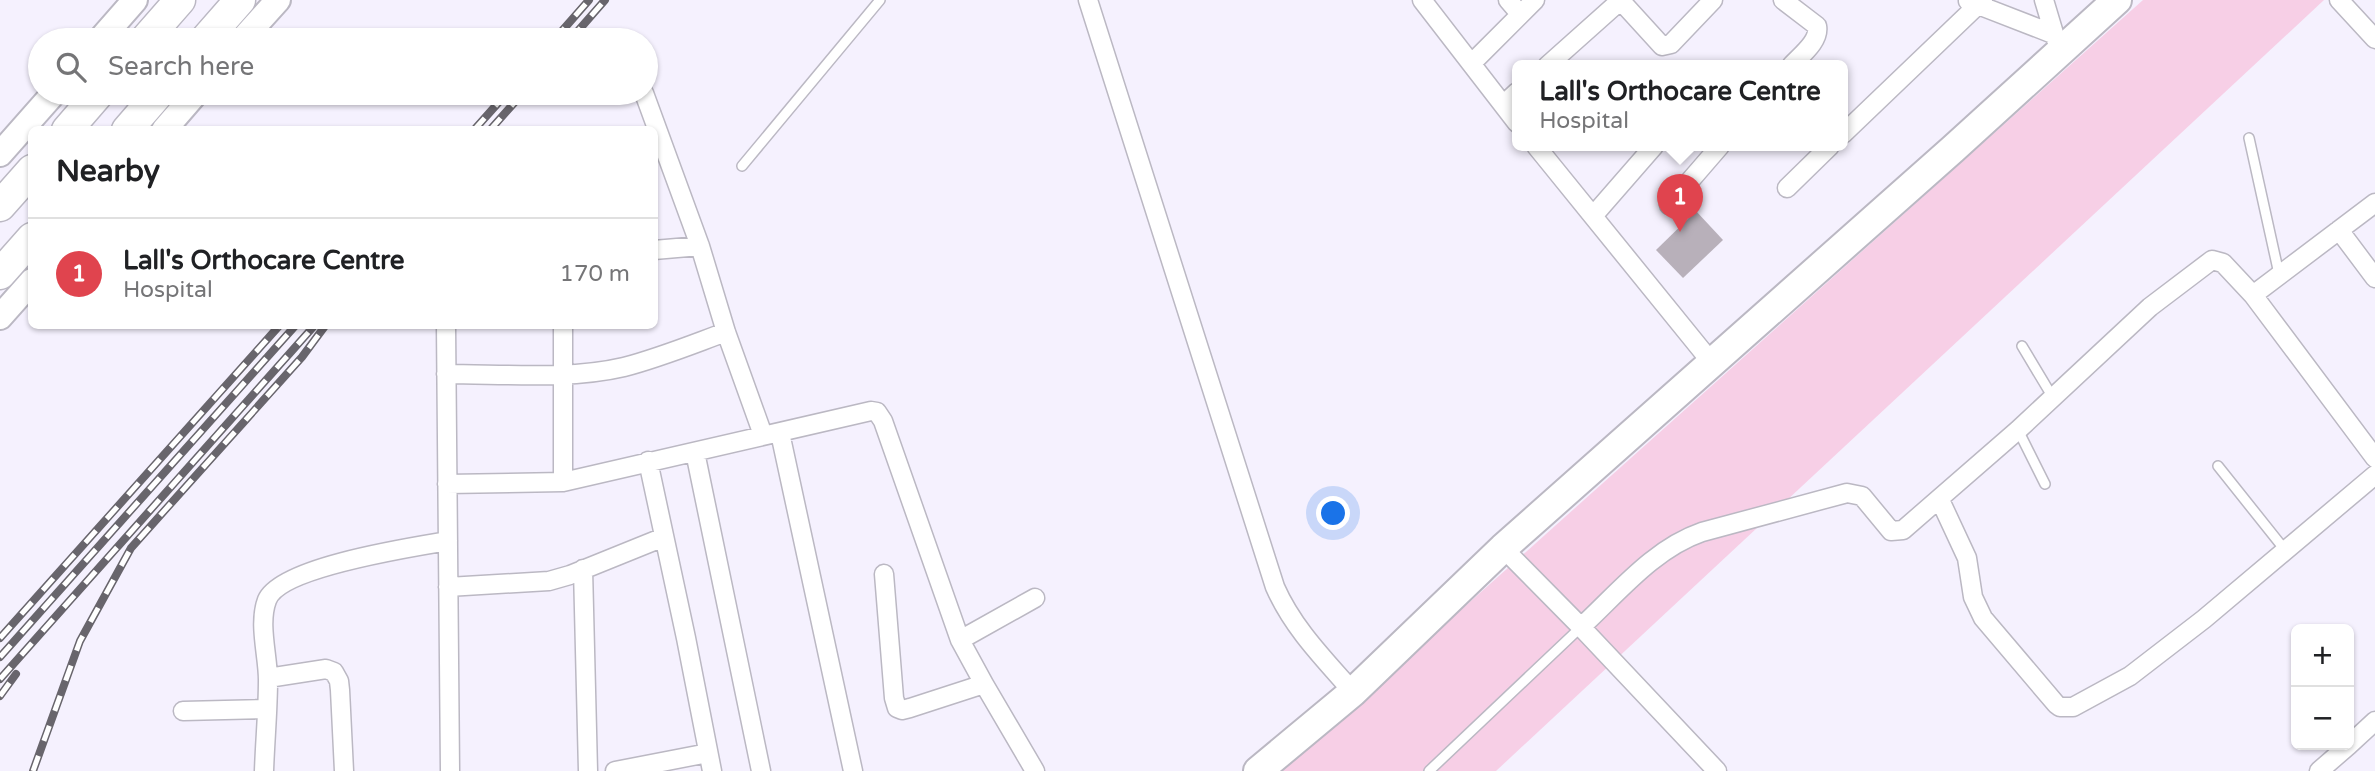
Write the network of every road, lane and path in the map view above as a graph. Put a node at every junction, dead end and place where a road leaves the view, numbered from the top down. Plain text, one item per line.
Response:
1 (135, 0) edge
2 (180, 0) edge
3 (240, 0) edge
4 (278, 0) edge
5 (880, 0) edge
6 (1088, 0) edge
7 (1422, 0) edge
8 (1508, 0) edge
9 (1535, 0) edge
10 (1620, 0) edge
11 (1713, 0) edge
12 (2044, 0) edge
13 (2117, 0) edge
14 (2339, 0) edge
15 (1975, 2) edge
16 (1795, 4) edge
17 (1520, 14) junction
18 (110, 28) edge
19 (156, 28) edge
20 (216, 28) edge
21 (253, 28) edge
22 (2375, 39) edge
23 (2057, 43) junction
24 (1554, 60) edge
25 (1796, 60) edge
26 (1472, 63) junction
27 (1512, 97) edge
28 (43, 105) edge
29 (89, 105) edge
30 (149, 105) edge
31 (186, 105) edge
32 (647, 105) edge
33 (1503, 105) junction
34 (1512, 117) edge
35 (70, 126) edge
36 (130, 126) edge
37 (167, 126) edge
38 (653, 126) edge
39 (1848, 129) edge
40 (2249, 138) dead end
41 (658, 144) edge
42 (1540, 151) edge
43 (1650, 151) edge
44 (1716, 151) edge
45 (1825, 151) edge
46 (0, 154) edge
47 (741, 166) dead end
48 (28, 174) edge
49 (1787, 188) dead end
50 (2375, 203) edge
51 (1668, 205) dead end
52 (0, 206) edge
53 (1594, 216) junction
54 (2339, 230) junction
55 (28, 242) edge
56 (700, 246) junction
57 (658, 250) edge
58 (0, 274) edge
59 (2278, 274) junction
60 (2375, 278) edge
61 (28, 286) edge
62 (2253, 295) junction
63 (0, 317) edge
64 (446, 329) edge
65 (563, 329) edge
66 (726, 332) junction
67 (2022, 346) dead end
68 (1712, 363) junction
69 (563, 373) junction
70 (446, 374) junction
71 (2052, 396) junction
72 (2018, 430) junction
73 (771, 434) junction
74 (695, 452) junction
75 (2375, 458) edge
76 (648, 461) junction
77 (2218, 466) dead end
78 (2375, 475) edge
79 (563, 482) junction
80 (447, 484) junction
81 (2045, 484) dead end
82 (1940, 500) junction
83 (664, 537) junction
84 (448, 541) junction
85 (1503, 548) junction
86 (2285, 550) junction
87 (583, 569) junction
88 (884, 574) dead end
89 (448, 587) junction
90 (1035, 597) dead end
91 (1581, 626) junction
92 (961, 640) junction
93 (268, 678) junction
94 (984, 684) junction
95 (1353, 692) junction
96 (267, 709) junction
97 (183, 711) dead end
98 (2375, 721) edge
99 (2354, 740) edge
100 (710, 762) edge
101 (2340, 765) edge
102 (264, 771) edge
103 (344, 771) edge
104 (450, 771) edge
105 (588, 771) edge
106 (615, 771) edge
107 (761, 771) edge
108 (853, 771) edge
109 (1035, 771) edge
110 (1258, 771) edge
111 (1430, 771) edge
112 (1717, 771) edge
113 (2319, 771) edge

1 - 18 main road
2 - 19 highway
3 - 20 highway
4 - 21 main road
5 - 47 lane
6 - 95 street
7 - 26 street
8 - 17 street
9 - 17 street
10 - 11 street
10 - 24 street
12 - 23 street
13 - 23 main road
14 - 22 street
15 - 23 street
15 - 39 street
16 - 25 street
17 - 26 street
23 - 68 main road
26 - 33 street
27 - 33 street
28 - 46 main road
29 - 35 highway
30 - 36 highway
31 - 37 main road
32 - 38 street
33 - 34 street
40 - 59 lane
41 - 56 street
42 - 53 street
43 - 53 street
44 - 51 street
45 - 49 street
48 - 52 highway
50 - 54 street
53 - 68 street
54 - 59 street
54 - 60 street
55 - 58 highway
56 - 57 street
56 - 66 street
59 - 62 street
61 - 63 main road
62 - 71 street
62 - 75 street
64 - 70 street
65 - 69 street
66 - 69 street
66 - 73 street
67 - 71 lane
68 - 85 main road
69 - 70 street
69 - 79 street
70 - 80 street
71 - 72 street
72 - 81 lane
72 - 82 street
73 - 74 street
73 - 92 street
73 - 108 street
74 - 76 street
74 - 107 street
76 - 79 street
76 - 83 street
77 - 86 lane
78 - 86 street
79 - 80 street
80 - 84 street
82 - 86 street
82 - 91 street
83 - 87 street
83 - 100 street
84 - 89 street
84 - 93 street
85 - 91 street
85 - 95 main road
87 - 89 street
87 - 105 street
88 - 94 street
89 - 104 street
90 - 92 street
91 - 111 lane
91 - 112 street
92 - 94 street
93 - 96 street
93 - 103 street
94 - 109 street
95 - 110 main road
96 - 97 street
96 - 102 street
98 - 99 street
100 - 106 street
101 - 113 street

